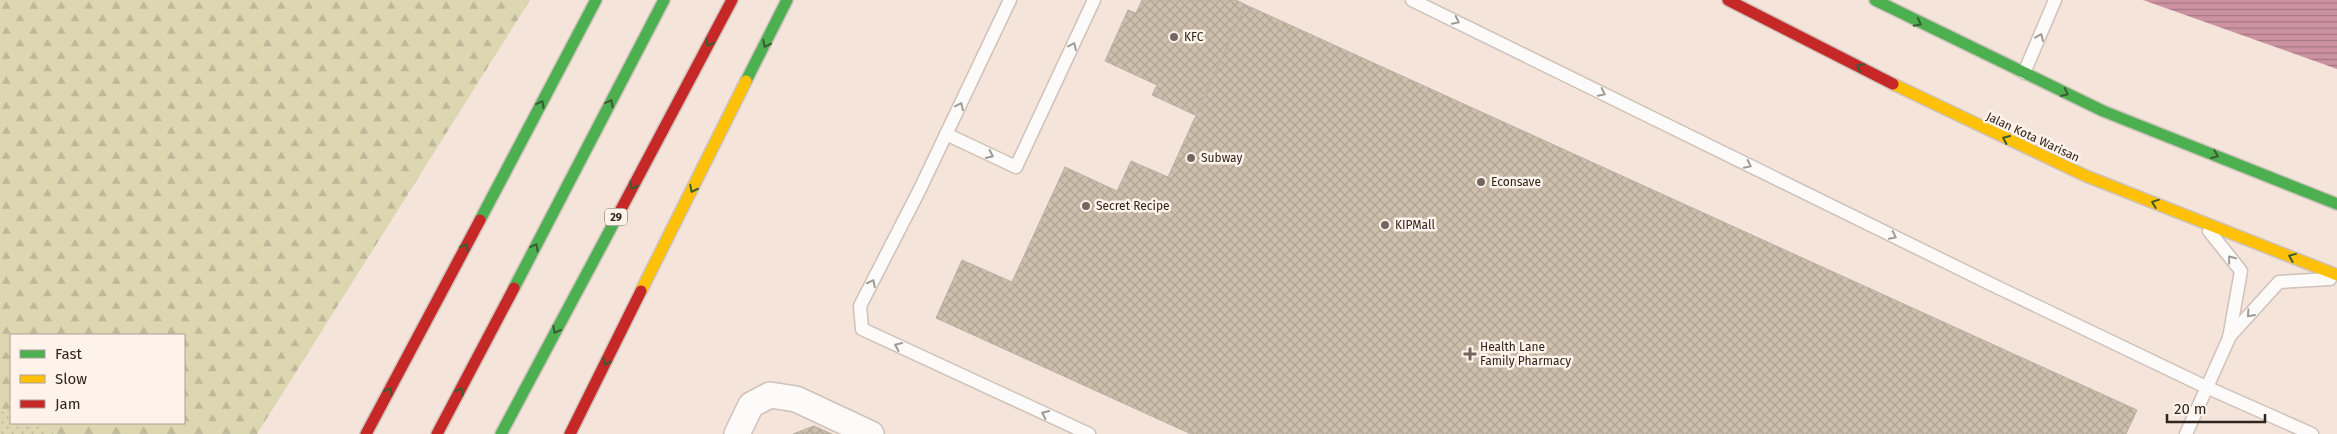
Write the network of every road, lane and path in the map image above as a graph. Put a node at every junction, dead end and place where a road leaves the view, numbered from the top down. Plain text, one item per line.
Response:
1 (596, 0) edge
2 (664, 0) edge
3 (732, 0) edge
4 (787, 0) edge
5 (1010, 0) edge
6 (1094, 0) edge
7 (1412, 0) edge
8 (1728, 0) edge
9 (1875, 0) edge
10 (2055, 0) edge
11 (2024, 73) junction
12 (946, 134) junction
13 (2337, 204) edge
14 (2200, 220) junction
15 (2337, 277) edge
16 (2229, 338) junction
17 (2206, 386) junction
18 (2290, 429) edge
19 (366, 434) edge
20 (437, 434) edge
21 (501, 434) edge
22 (570, 434) edge
23 (737, 434) edge
24 (871, 434) edge
25 (1089, 434) edge
26 (2186, 434) edge
27 (2312, 434) edge

19 -> 1 main road
20 -> 2 main road
3 -> 21 main road, 29
4 -> 22 main road
12 -> 5 lane
12 -> 6 lane
7 -> 17 lane
14 -> 8 main road, Jalan Kota Warisan
9 -> 11 main road
11 -> 10 lane
11 -> 13 main road
25 -> 12 lane
15 -> 14 main road, Jalan Kota Warisan
16 -> 14 lane
15 -> 16 lane
16 - 17 lane
17 - 18 lane
17 - 26 lane
18 - 27 lane
23 - 24 street

